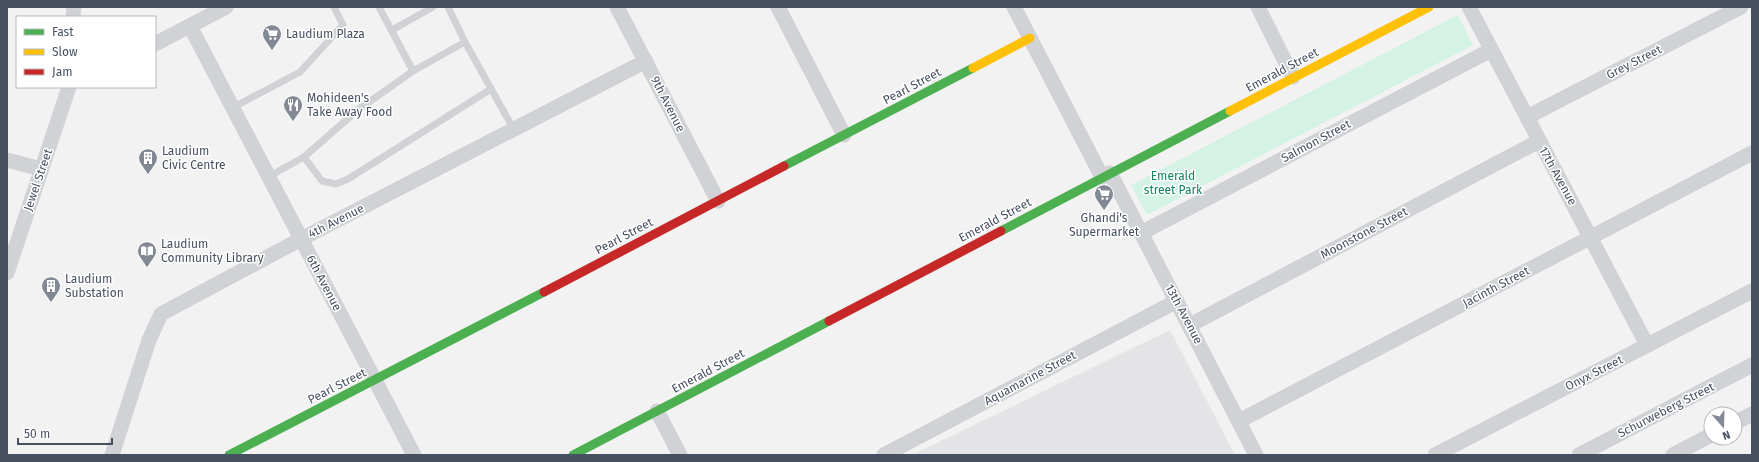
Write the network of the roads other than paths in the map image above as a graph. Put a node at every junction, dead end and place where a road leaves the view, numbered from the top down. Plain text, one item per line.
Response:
1 (226, 7) edge
2 (334, 7) edge
3 (379, 7) edge
4 (433, 7) edge
5 (448, 7) edge
6 (617, 7) edge
7 (778, 7) edge
8 (1014, 7) edge
9 (1258, 7) edge
10 (1429, 7) edge
11 (1469, 7) edge
12 (1741, 7) edge
13 (190, 26) junction
14 (392, 30) junction
15 (1030, 38) junction
16 (465, 42) junction
17 (156, 43) edge
18 (1491, 50) junction
19 (646, 61) junction
20 (413, 71) junction
21 (1293, 77) junction
22 (69, 88) edge
23 (491, 89) junction
24 (232, 108) junction
25 (1527, 117) junction
26 (514, 130) junction
27 (844, 135) junction
28 (1539, 141) junction
29 (1752, 153) edge
30 (304, 157) junction
31 (7, 160) edge
32 (41, 169) junction
33 (1106, 175) junction
34 (268, 177) junction
35 (718, 201) junction
36 (1141, 233) junction
37 (1592, 237) junction
38 (301, 239) junction
39 (7, 273) edge
40 (1752, 291) edge
41 (1177, 302) junction
42 (1190, 325) junction
43 (1647, 345) junction
44 (1752, 366) edge
45 (376, 380) junction
46 (657, 412) junction
47 (1239, 421) junction
48 (1703, 439) edge
49 (112, 455) edge
50 (229, 455) edge
51 (414, 455) edge
52 (573, 455) edge
53 (680, 455) edge
54 (884, 455) edge
55 (1256, 455) edge
56 (1435, 455) edge
57 (1579, 455) edge
58 (1673, 455) edge

1 - 13 street
2 - 24 lane
3 - 14 lane
4 - 14 lane
5 - 16 lane
6 - 19 street, 9th Avenue
7 - 27 street
8 - 15 street, 13th Avenue
9 - 21 street
10 - 21 street, Emerald Street
11 - 18 street, 17th Avenue
12 - 25 street, Grey Street
13 - 17 street
13 - 24 street, 6th Avenue
14 - 20 lane
15 - 27 street, Pearl Street
15 - 33 street, 13th Avenue
16 - 20 lane
16 - 23 lane
18 - 25 street, 17th Avenue
18 - 36 street, Salmon Street
19 - 26 street, 4th Avenue
19 - 35 street, 9th Avenue
20 - 30 lane
21 - 33 street, Emerald Street
22 - 32 street, Jewel Street
23 - 26 lane
23 - 30 lane
24 - 34 street, 6th Avenue
25 - 28 street, 17th Avenue
26 - 38 street, 4th Avenue
27 - 35 street, Pearl Street
28 - 37 street, 17th Avenue
28 - 42 street, Moonstone Street
29 - 37 street, Jacinth Street
30 - 34 lane
31 - 32 street
32 - 39 street, Jewel Street
33 - 36 street, 13th Avenue
33 - 46 street, Emerald Street
34 - 38 street, 6th Avenue
35 - 45 street, Pearl Street
36 - 41 street, 13th Avenue
37 - 43 street, 17th Avenue
37 - 47 street, Jacinth Street
38 - 45 street, 6th Avenue
38 - 49 street, 4th Avenue
40 - 43 street, Onyx Street
41 - 42 street, 13th Avenue
41 - 54 street, Aquamarine Street
42 - 47 street, 13th Avenue
43 - 56 street, Onyx Street
44 - 57 street, Schurweberg Street
45 - 50 street, Pearl Street
45 - 51 street, 6th Avenue
46 - 52 street, Emerald Street
46 - 53 street
47 - 55 street, 13th Avenue
48 - 58 street

